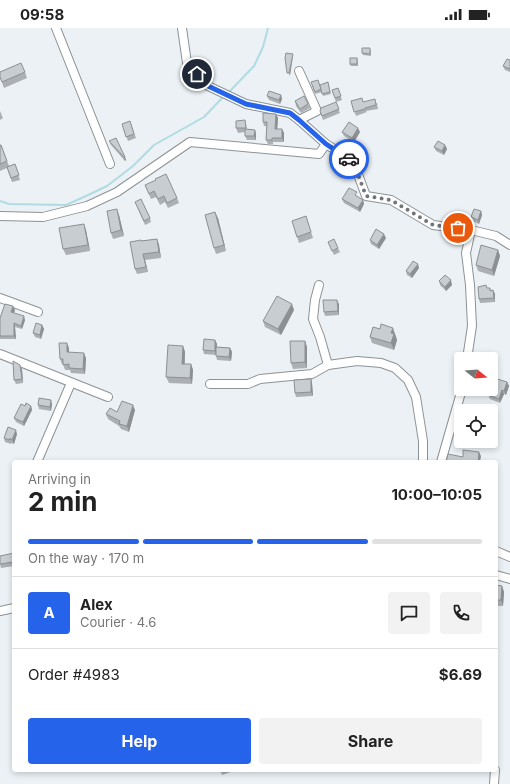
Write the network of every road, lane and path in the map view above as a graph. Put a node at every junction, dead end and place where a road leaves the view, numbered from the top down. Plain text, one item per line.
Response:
1 (56, 28) edge
2 (182, 28) edge
3 (299, 71) dead end
4 (299, 120) junction
5 (326, 144) junction
6 (110, 164) dead end
7 (0, 216) edge
8 (471, 230) junction
9 (510, 245) edge
10 (319, 285) dead end
11 (0, 298) edge
12 (38, 312) dead end
13 (468, 352) edge
14 (0, 354) edge
15 (328, 365) junction
16 (71, 382) junction
17 (210, 384) dead end
18 (460, 396) edge
19 (108, 397) dead end
20 (38, 460) edge
21 (423, 460) edge
22 (442, 460) edge
23 (498, 552) edge
24 (510, 557) edge
25 (498, 576) edge
26 (510, 579) edge
27 (12, 608) edge
28 (0, 611) edge
29 (495, 772) edge
30 (494, 784) edge

1 - 6 street
2 - 4 street
3 - 4 street
4 - 5 street
5 - 7 street
5 - 8 street
8 - 9 street
8 - 13 street
10 - 15 street
11 - 12 street
14 - 16 street
15 - 17 street
15 - 21 street
16 - 19 street
16 - 20 street
18 - 22 street
23 - 24 street
25 - 26 street
27 - 28 street
29 - 30 street

